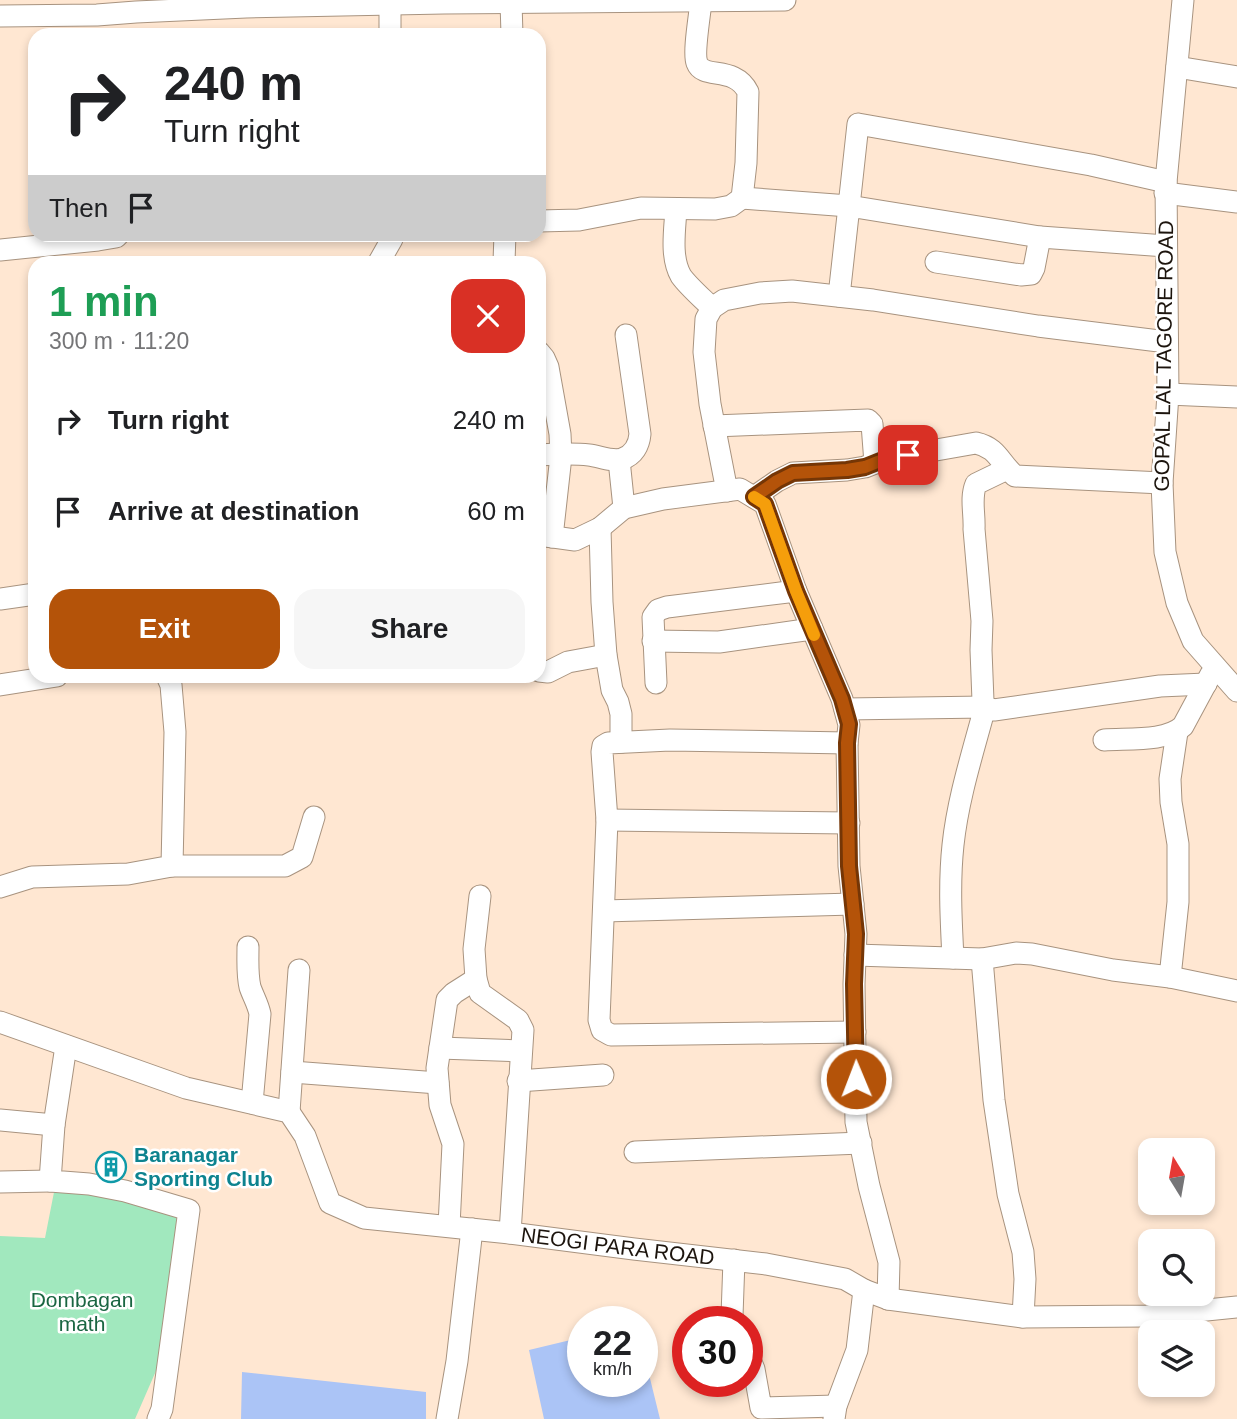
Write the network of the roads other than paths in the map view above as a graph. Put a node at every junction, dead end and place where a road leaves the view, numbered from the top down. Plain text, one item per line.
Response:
1 (757, 0) edge
2 (785, 0) edge
3 (1183, 0) edge
4 (701, 1) edge
5 (391, 2) edge
6 (511, 2) junction
7 (136, 6) edge
8 (0, 16) edge
9 (99, 25) edge
10 (390, 28) edge
11 (512, 28) edge
12 (1177, 66) junction
13 (1237, 77) edge
14 (1165, 188) junction
15 (742, 198) junction
16 (1237, 202) edge
17 (849, 206) junction
18 (676, 209) junction
19 (546, 221) edge
20 (1040, 237) junction
21 (78, 242) edge
22 (1166, 246) junction
23 (0, 250) edge
24 (936, 262) dead end
25 (839, 296) junction
26 (712, 308) junction
27 (626, 335) dead end
28 (1167, 342) junction
29 (546, 362) edge
30 (1168, 394) junction
31 (1237, 397) edge
32 (714, 426) junction
33 (561, 454) junction
34 (546, 455) edge
35 (619, 460) junction
36 (875, 463) junction
37 (1007, 469) junction
38 (1162, 483) junction
39 (727, 491) junction
40 (754, 497) junction
41 (624, 508) junction
42 (600, 528) junction
43 (546, 531) edge
44 (546, 536) edge
45 (796, 591) junction
46 (28, 595) edge
47 (0, 599) edge
48 (811, 629) junction
49 (653, 641) junction
50 (606, 655) junction
51 (546, 671) edge
52 (1211, 675) junction
53 (28, 681) edge
54 (170, 683) edge
55 (656, 683) dead end
56 (0, 685) edge
57 (1237, 691) edge
58 (985, 707) junction
59 (845, 709) junction
60 (1177, 732) junction
61 (1104, 740) dead end
62 (621, 743) junction
63 (847, 743) junction
64 (314, 817) dead end
65 (607, 820) junction
66 (849, 823) junction
67 (172, 866) junction
68 (0, 887) edge
69 (480, 896) dead end
70 (853, 904) junction
71 (604, 911) junction
72 (248, 947) dead end
73 (855, 955) junction
74 (953, 958) junction
75 (982, 959) junction
76 (299, 970) dead end
77 (1170, 977) junction
78 (476, 979) junction
79 (1237, 991) edge
80 (0, 1022) edge
81 (855, 1032) junction
82 (66, 1046) junction
83 (440, 1048) junction
84 (521, 1051) junction
85 (292, 1072) junction
86 (603, 1075) dead end
87 (518, 1081) junction
88 (439, 1083) junction
89 (252, 1103) junction
90 (289, 1112) junction
91 (0, 1120) edge
92 (54, 1125) junction
93 (860, 1143) junction
94 (635, 1152) dead end
95 (50, 1181) junction
96 (0, 1182) edge
97 (449, 1226) junction
98 (472, 1229) junction
99 (510, 1233) junction
100 (734, 1260) junction
101 (864, 1290) junction
102 (888, 1299) junction
103 (732, 1306) edge
104 (1237, 1307) edge
105 (1023, 1317) junction
106 (759, 1397) edge
107 (835, 1412) edge
108 (158, 1419) edge
109 (447, 1419) edge

1 - 2 street
1 - 4 street
3 - 12 street, GOPAL LAL TAGORE ROAD
4 - 6 street
4 - 15 street
5 - 6 street
5 - 7 street
5 - 10 street
6 - 11 street
7 - 9 street
8 - 9 street
12 - 13 street
12 - 14 street, GOPAL LAL TAGORE ROAD
14 - 16 street
14 - 17 street
14 - 22 street, GOPAL LAL TAGORE ROAD
15 - 17 street
15 - 18 street
17 - 20 street
17 - 25 street
18 - 19 street
18 - 26 street
20 - 22 street
20 - 24 street
21 - 23 street
22 - 28 street, GOPAL LAL TAGORE ROAD
25 - 26 street
25 - 28 street
26 - 32 street
27 - 35 street
28 - 30 street, GOPAL LAL TAGORE ROAD
29 - 33 street
30 - 31 street
30 - 38 street, GOPAL LAL TAGORE ROAD
32 - 36 street
32 - 39 street
33 - 34 street
33 - 35 street
33 - 43 street
35 - 41 street
36 - 37 street
36 - 40 street
37 - 38 street
37 - 58 street
38 - 52 street, GOPAL LAL TAGORE ROAD
39 - 40 street
39 - 41 street
40 - 45 street
41 - 42 street
42 - 44 street
42 - 50 street
45 - 48 street
45 - 49 street
46 - 47 street
48 - 49 street
48 - 59 street
49 - 55 street
50 - 51 street
50 - 62 street
52 - 57 street, GOPAL LAL TAGORE ROAD
52 - 58 street
52 - 60 street
53 - 56 street
54 - 67 street
58 - 59 street
58 - 74 street
59 - 63 street
60 - 61 street
60 - 77 street
62 - 63 street
62 - 65 street
63 - 66 street
64 - 67 street
65 - 66 street
65 - 71 street
66 - 70 street
67 - 68 street
69 - 78 street
70 - 71 street
70 - 73 street
71 - 81 street
72 - 89 street
73 - 74 street
73 - 81 street
74 - 75 street
75 - 77 street
75 - 105 street
76 - 85 street
77 - 79 street
78 - 83 street
78 - 84 street
80 - 82 street
81 - 93 street
82 - 89 street
82 - 92 street
83 - 84 street
83 - 88 street
84 - 87 street
85 - 88 street
85 - 90 street
86 - 87 street
87 - 99 street
88 - 97 street
89 - 90 street
90 - 97 street, NEOGI PARA ROAD
91 - 92 street
92 - 95 street
93 - 94 street
93 - 102 street
95 - 96 street
95 - 108 street
97 - 98 street, NEOGI PARA ROAD
98 - 99 street, NEOGI PARA ROAD
98 - 109 street
99 - 100 street, NEOGI PARA ROAD
100 - 101 street, NEOGI PARA ROAD
100 - 103 street
101 - 102 street, NEOGI PARA ROAD
101 - 107 street
102 - 105 street, NEOGI PARA ROAD
104 - 105 street, NEOGI PARA ROAD
106 - 107 street

